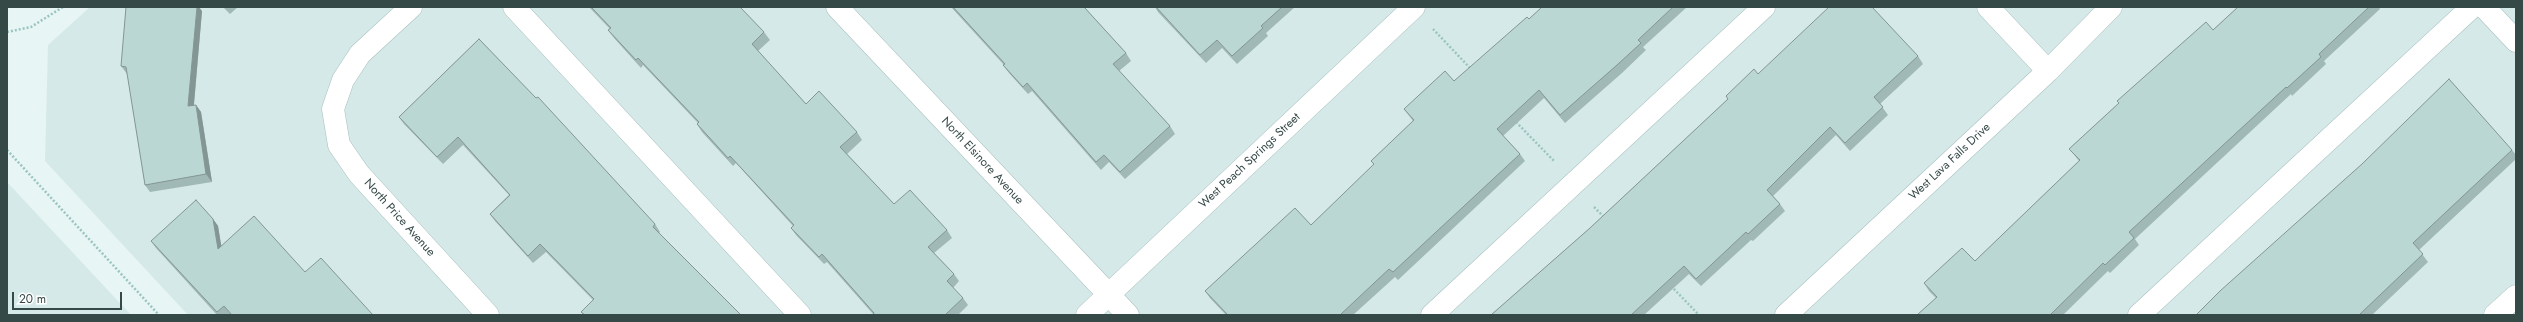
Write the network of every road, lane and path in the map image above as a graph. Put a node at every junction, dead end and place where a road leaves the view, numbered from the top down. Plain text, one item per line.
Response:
1 (63, 7) edge
2 (411, 7) edge
3 (514, 7) edge
4 (837, 7) edge
5 (1413, 7) edge
6 (1764, 7) edge
7 (1988, 7) edge
8 (2111, 7) edge
9 (2472, 7) edge
10 (2484, 7) edge
11 (7, 32) edge
12 (2516, 41) edge
13 (2048, 71) junction
14 (1476, 74) edge
15 (1514, 120) edge
16 (7, 150) edge
17 (1573, 184) junction
18 (1607, 220) edge
19 (1667, 282) edge
20 (1108, 295) junction
21 (2516, 296) edge
22 (159, 315) edge
23 (488, 315) edge
24 (800, 315) edge
25 (1087, 315) edge
26 (1128, 315) edge
27 (1432, 315) edge
28 (1699, 315) edge
29 (1786, 315) edge
30 (2139, 315) edge
31 (2495, 315) edge

1 - 11 path
2 - 23 street, North Price Avenue
3 - 24 street
4 - 20 street, North Elsinore Avenue
5 - 14 path
5 - 20 street, West Peach Springs Street
6 - 17 street
7 - 13 street
8 - 13 street, West Lava Falls Drive
9 - 30 street
10 - 12 street
13 - 29 street, West Lava Falls Drive
15 - 17 path
16 - 22 path
17 - 18 path
17 - 27 street
19 - 28 path
20 - 25 street, West Peach Springs Street
20 - 26 street, North Elsinore Avenue
21 - 31 street

